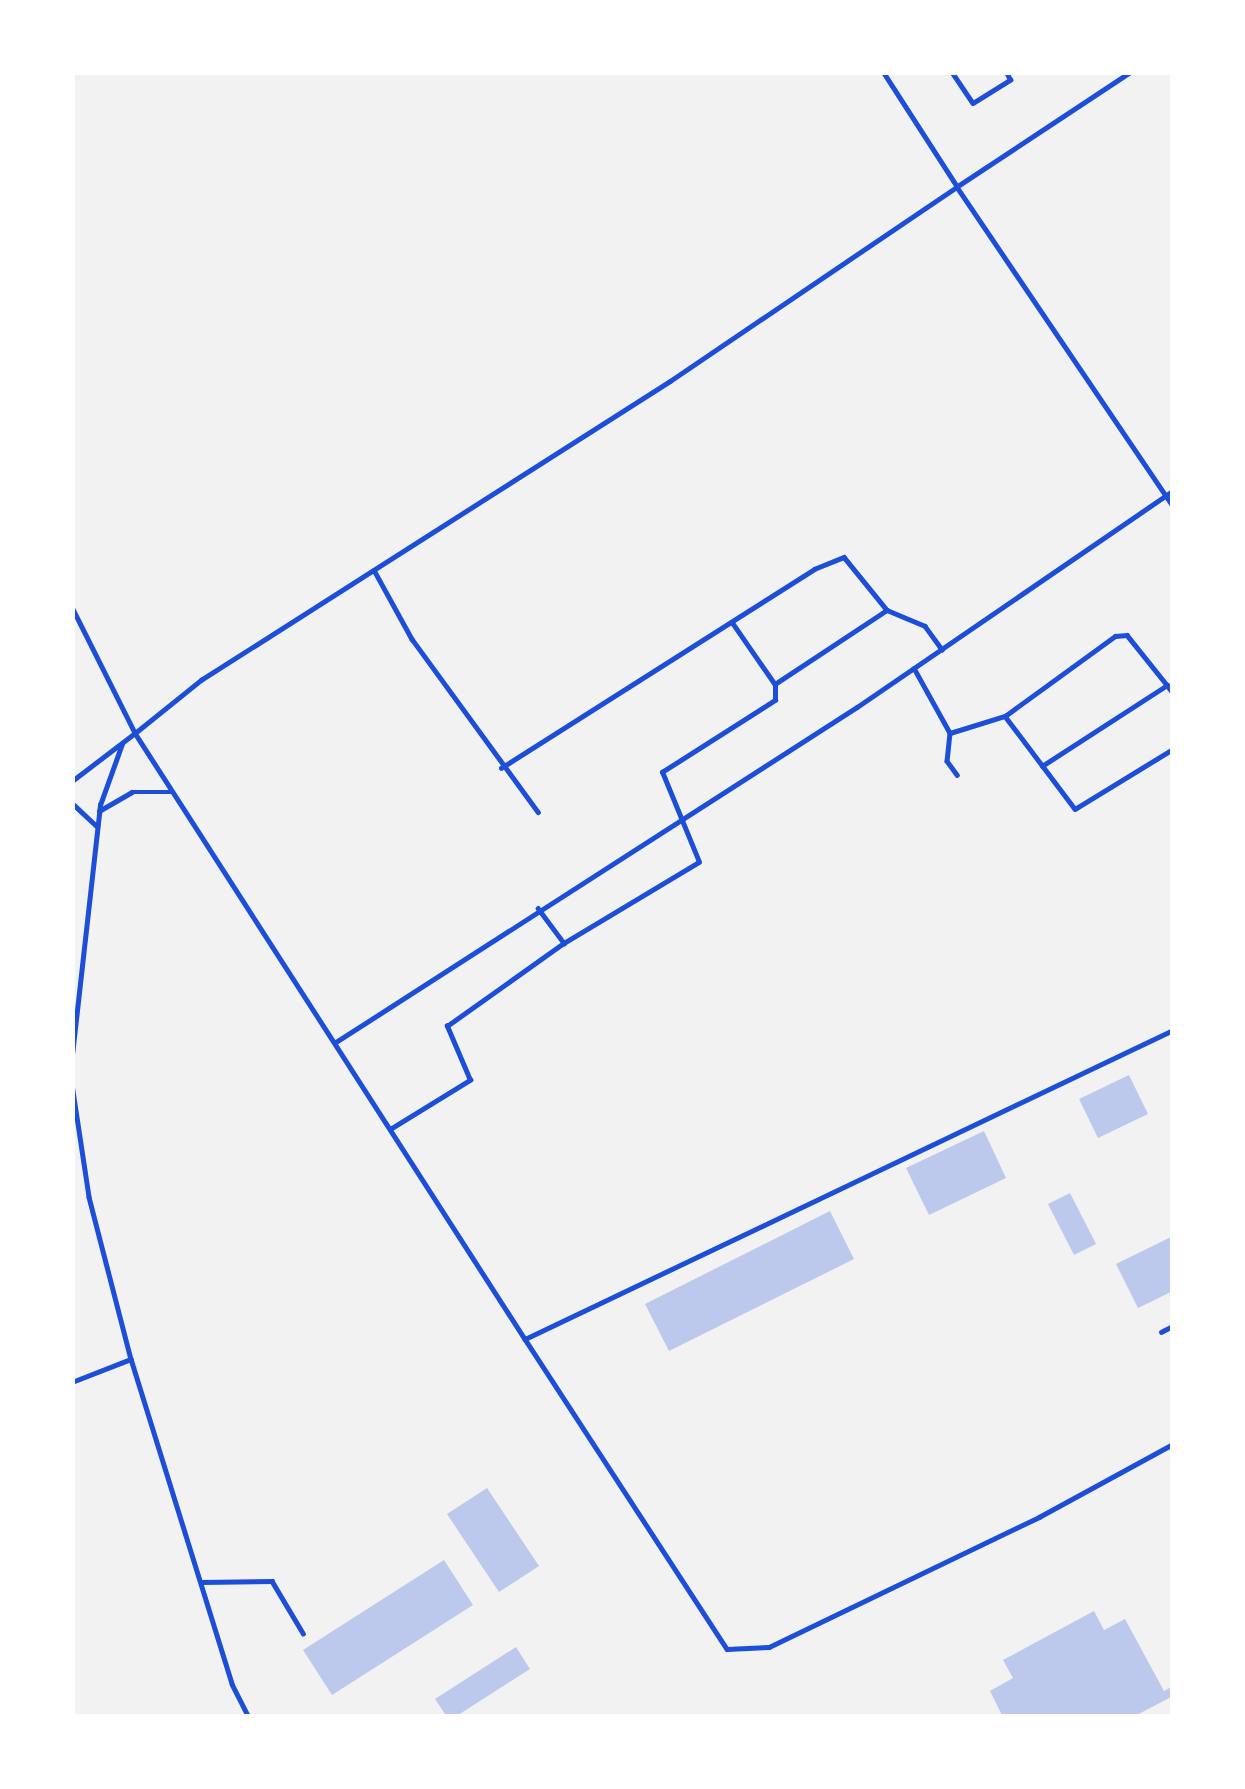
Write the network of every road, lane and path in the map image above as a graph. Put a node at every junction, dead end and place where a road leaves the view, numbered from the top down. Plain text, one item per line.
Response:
1 (883, 72) edge
2 (952, 72) edge
3 (1006, 72) edge
4 (1131, 72) edge
5 (957, 187) junction
6 (1170, 493) edge
7 (1173, 506) edge
8 (374, 570) junction
9 (72, 607) edge
10 (887, 610) junction
11 (732, 622) junction
12 (942, 649) junction
13 (914, 668) junction
14 (775, 685) junction
15 (1167, 685) junction
16 (1173, 693) edge
17 (1005, 716) junction
18 (135, 734) junction
19 (950, 734) junction
20 (122, 744) junction
21 (1173, 748) edge
22 (1042, 766) junction
23 (501, 768) junction
24 (957, 775) dead end
25 (72, 781) edge
26 (176, 795) junction
27 (72, 803) edge
28 (99, 811) junction
29 (538, 812) dead end
30 (683, 815) junction
31 (98, 826) junction
32 (538, 908) junction
33 (564, 943) junction
34 (1173, 1030) edge
35 (335, 1042) junction
36 (72, 1055) edge
37 (72, 1084) edge
38 (391, 1129) junction
39 (1173, 1326) edge
40 (1161, 1332) dead end
41 (525, 1340) junction
42 (130, 1359) junction
43 (72, 1382) edge
44 (1173, 1444) edge
45 (200, 1582) junction
46 (303, 1633) dead end
47 (249, 1717) edge
48 (668, 1717) edge
49 (698, 1717) edge

1 - 5 lane
2 - 3 lane
4 - 5 lane
5 - 6 lane
5 - 8 lane
6 - 7 lane
6 - 12 lane
8 - 18 lane
8 - 23 lane
9 - 18 lane
10 - 11 lane
10 - 12 lane
10 - 14 lane
11 - 14 lane
11 - 23 lane
12 - 13 lane
13 - 19 lane
13 - 30 lane
14 - 30 lane
15 - 16 lane
15 - 17 lane
15 - 22 lane
17 - 19 lane
17 - 22 lane
18 - 20 lane
18 - 26 lane
19 - 24 lane
20 - 25 lane
20 - 28 lane
21 - 22 lane
23 - 29 lane
26 - 28 lane
26 - 35 lane
27 - 31 lane
28 - 31 lane
30 - 32 lane
30 - 33 lane
31 - 36 lane
32 - 33 lane
32 - 35 lane
33 - 38 lane
34 - 41 lane
35 - 38 lane
37 - 42 lane
38 - 41 lane
39 - 40 lane
41 - 44 lane
42 - 43 lane
42 - 45 lane
45 - 46 lane
45 - 47 lane
48 - 49 lane

